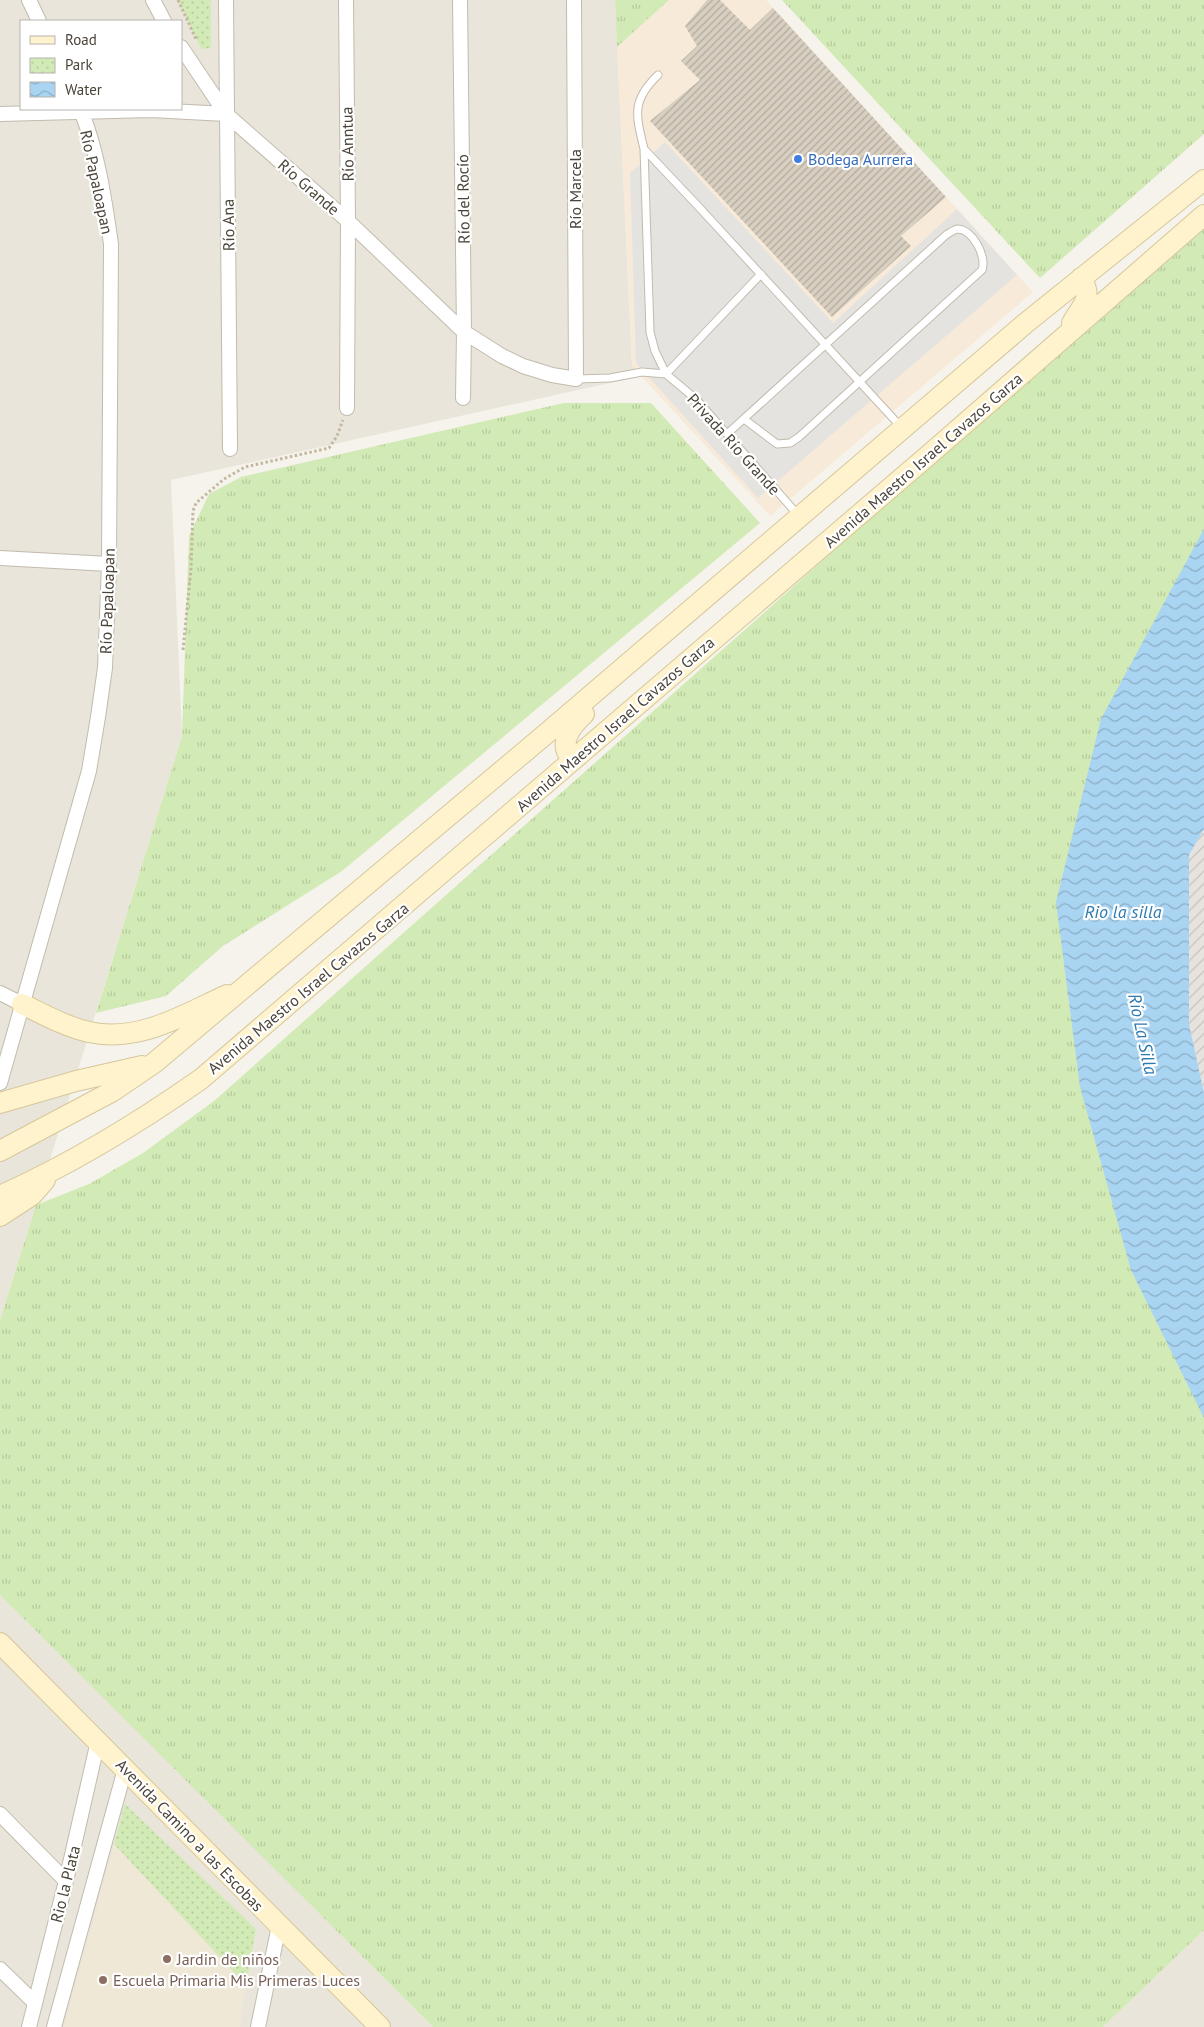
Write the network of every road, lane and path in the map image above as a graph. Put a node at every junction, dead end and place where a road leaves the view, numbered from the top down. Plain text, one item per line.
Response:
1 (29, 0) edge
2 (178, 0) edge
3 (226, 0) edge
4 (346, 0) edge
5 (460, 0) edge
6 (574, 0) edge
7 (39, 20) edge
8 (197, 41) dead end
9 (182, 48) edge
10 (658, 75) dead end
11 (80, 110) edge
12 (166, 110) edge
13 (0, 114) edge
14 (226, 114) junction
15 (644, 150) junction
16 (1204, 180) edge
17 (1204, 215) edge
18 (348, 222) junction
19 (761, 274) junction
20 (1081, 278) junction
21 (464, 332) junction
22 (1066, 336) junction
23 (826, 345) junction
24 (666, 374) junction
25 (576, 379) junction
26 (860, 382) junction
27 (463, 398) dead end
28 (347, 408) joint
29 (744, 419) junction
30 (903, 428) junction
31 (728, 434) junction
32 (230, 449) dead end
33 (800, 516) junction
34 (0, 558) edge
35 (109, 564) junction
36 (183, 650) dead end
37 (606, 682) junction
38 (574, 760) junction
39 (249, 985) junction
40 (0, 993) edge
41 (22, 1004) junction
42 (154, 1063) junction
43 (0, 1083) edge
44 (0, 1103) edge
45 (0, 1151) edge
46 (51, 1171) junction
47 (0, 1196) edge
48 (0, 1216) edge
49 (0, 1643) edge
50 (98, 1741) junction
51 (126, 1769) junction
52 (0, 1814) edge
53 (66, 1881) junction
54 (279, 1926) junction
55 (0, 1969) edge
56 (35, 2003) junction
57 (29, 2027) edge
58 (54, 2027) edge
59 (258, 2027) edge
60 (380, 2027) edge

1 - 7 street
2 - 8 path
3 - 14 street, Río Ana
4 - 18 street, Río Anntua
5 - 21 street, Río del Rocío
6 - 25 street, Río Marcela
9 - 14 street
10 - 15 lane
11 - 13 street
11 - 35 street, Río Papaloapan
12 - 14 street
14 - 18 street, Río Grande
14 - 32 street, Río Ana
15 - 19 lane
15 - 24 lane
16 - 20 main road
17 - 22 main road, Avenida Maestro Israel Cavazos Garza
18 - 21 street, Río Grande
18 - 28 street, Río Anntua
19 - 23 lane
19 - 24 lane
20 - 22 main road
20 - 30 main road
21 - 25 street, Río Grande
21 - 27 street, Río del Rocío
22 - 38 main road, Avenida Maestro Israel Cavazos Garza
23 - 26 lane
23 - 26 lane
23 - 29 lane
24 - 25 lane
24 - 31 lane, Privada Río Grande
26 - 29 lane
26 - 30 lane
28 - 36 path
29 - 31 lane
30 - 33 main road
31 - 33 lane, Privada Río Grande
33 - 37 main road
34 - 35 street
35 - 41 street, Río Papaloapan
37 - 38 main road
37 - 39 main road
38 - 46 main road, Avenida Maestro Israel Cavazos Garza
39 - 41 main road
39 - 42 main road
40 - 41 street
41 - 43 street, Río Papaloapan
42 - 44 main road
42 - 45 main road
46 - 47 main road, Avenida Maestro Israel Cavazos Garza
46 - 48 main road
49 - 50 main road, Avenida Camino a las Escobas
50 - 51 main road, Avenida Camino a las Escobas
50 - 53 street, Rio la Plata
51 - 54 main road, Avenida Camino a las Escobas
51 - 58 street, Rio la Plata
52 - 53 street
53 - 56 street, Rio la Plata
54 - 59 street
54 - 60 main road, Avenida Camino a las Escobas
55 - 56 street
56 - 57 street, Rio la Plata

